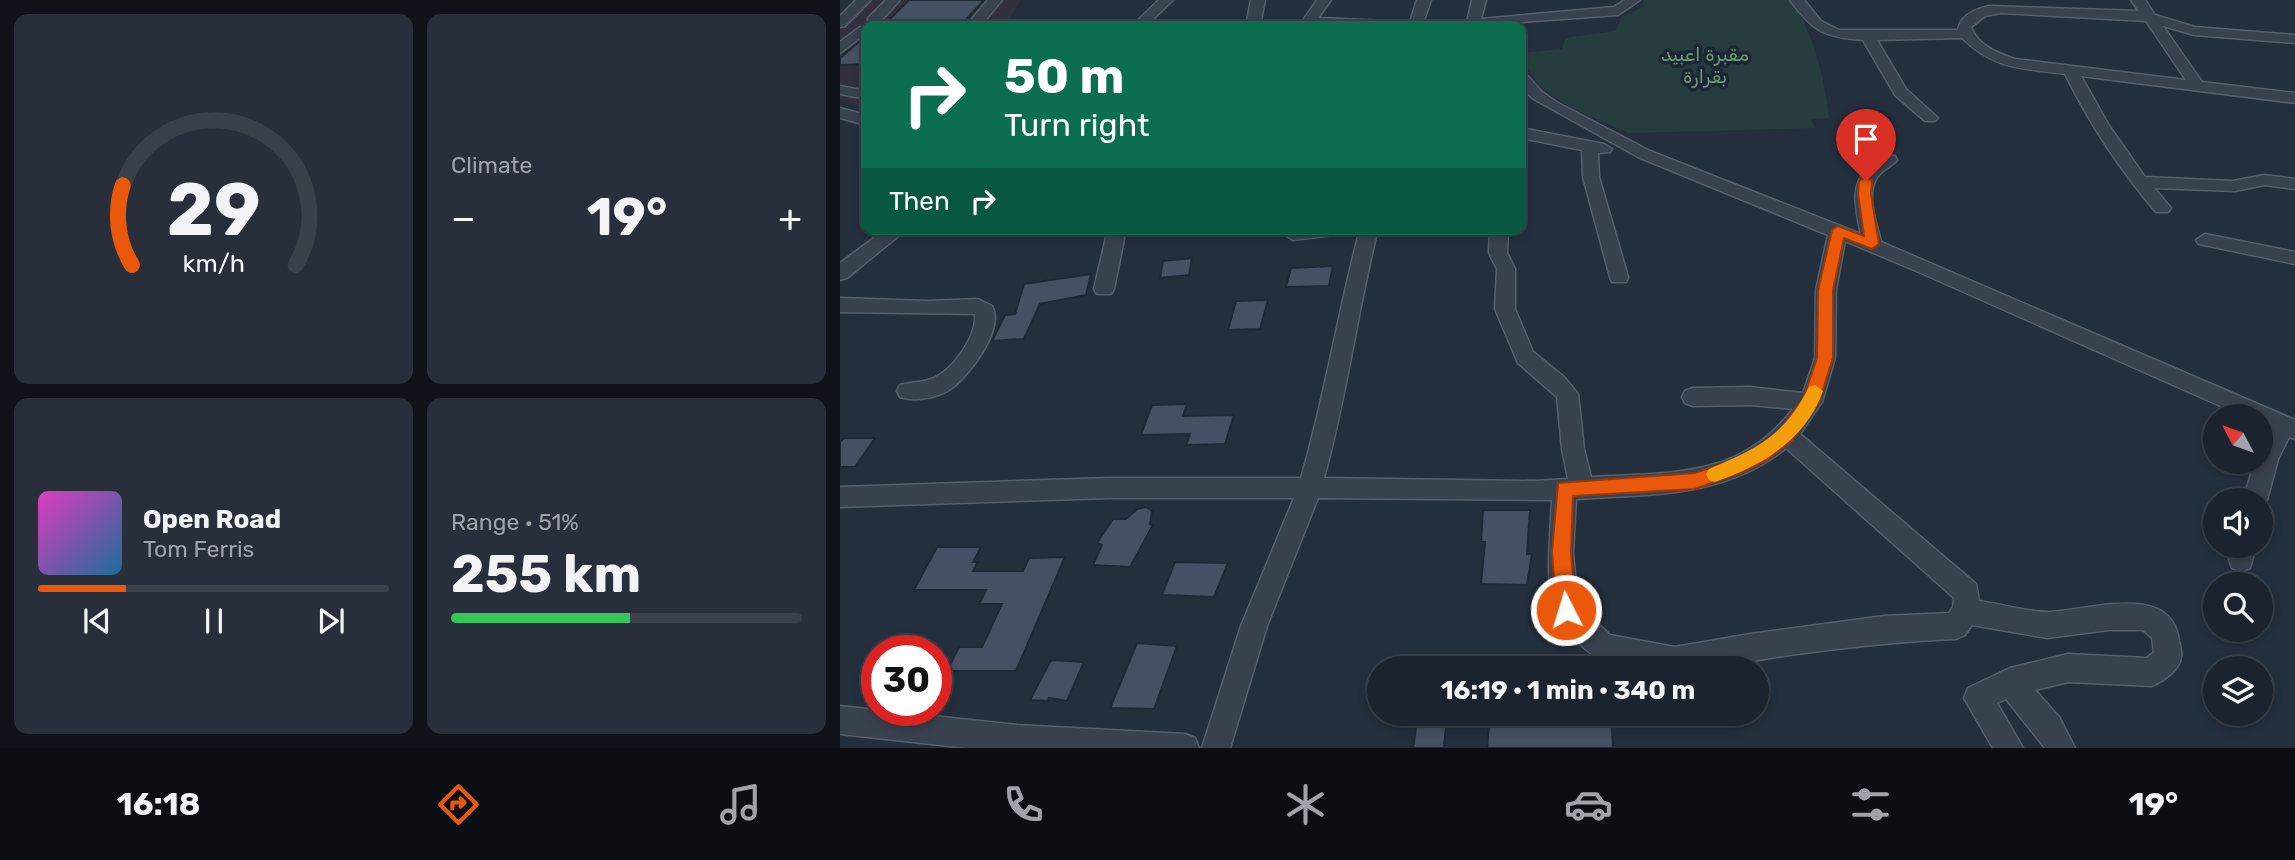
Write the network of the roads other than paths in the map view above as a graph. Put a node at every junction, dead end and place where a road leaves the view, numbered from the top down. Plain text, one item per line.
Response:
1 (864, 0) edge
2 (893, 0) edge
3 (995, 0) edge
4 (1166, 0) edge
5 (1258, 0) edge
6 (1324, 0) edge
7 (1424, 0) edge
8 (1479, 0) edge
9 (1633, 0) edge
10 (1797, 0) edge
11 (2138, 0) edge
12 (2149, 17) junction
13 (979, 19) dead end
14 (873, 21) dead end
15 (1144, 21) edge
16 (1254, 21) edge
17 (1310, 21) edge
18 (1417, 21) edge
19 (1475, 21) edge
20 (1515, 21) edge
21 (840, 23) edge
22 (860, 31) dead end
23 (1966, 34) junction
24 (1868, 36) junction
25 (2295, 38) edge
26 (840, 49) edge
27 (2070, 69) junction
28 (861, 83) edge
29 (1526, 83) edge
30 (2197, 86) junction
31 (840, 87) edge
32 (861, 93) edge
33 (2295, 98) edge
34 (840, 113) edge
35 (1930, 118) dead end
36 (861, 119) edge
37 (1526, 135) edge
38 (1590, 147) junction
39 (1644, 154) junction
40 (1889, 160) dead end
41 (2139, 182) junction
42 (2295, 184) edge
43 (2162, 208) dead end
44 (1838, 230) junction
45 (890, 235) edge
46 (1116, 235) edge
47 (1367, 235) edge
48 (1499, 235) edge
49 (2205, 240) dead end
50 (1872, 244) junction
51 (2295, 258) edge
52 (840, 273) edge
53 (1619, 277) dead end
54 (1104, 289) dead end
55 (840, 306) edge
56 (908, 391) dead end
57 (1693, 397) dead end
58 (1811, 402) junction
59 (2289, 428) edge
60 (1786, 435) junction
61 (1310, 488) junction
62 (1573, 488) junction
63 (2259, 488) edge
64 (840, 497) edge
65 (1966, 611) junction
66 (2010, 682) junction
67 (840, 720) edge
68 (1185, 748) edge
69 (1216, 748) edge
70 (2009, 748) edge
71 (2061, 748) edge

1 - 21 street
2 - 14 street
3 - 13 street
4 - 15 street
5 - 16 street
6 - 17 street
7 - 18 street
8 - 19 street
9 - 20 street
10 - 24 street
11 - 12 street
12 - 23 street
12 - 25 street
12 - 30 street
22 - 26 street
23 - 24 street
23 - 27 street
24 - 35 street
27 - 30 street
27 - 41 street
28 - 31 street
29 - 39 street
30 - 33 street
31 - 32 street
34 - 36 street
37 - 38 street
38 - 39 street
38 - 53 street
39 - 44 street
40 - 50 street
41 - 42 street
41 - 43 street
44 - 50 street
44 - 58 street
45 - 52 street
46 - 54 street
47 - 61 street
48 - 62 street
49 - 51 street
50 - 59 street
55 - 56 street
57 - 58 street
58 - 60 street
59 - 63 street
60 - 62 street
60 - 65 street
61 - 62 street
61 - 64 street
61 - 69 street
62 - 65 street
65 - 66 street
66 - 70 street
66 - 71 street
67 - 68 street

